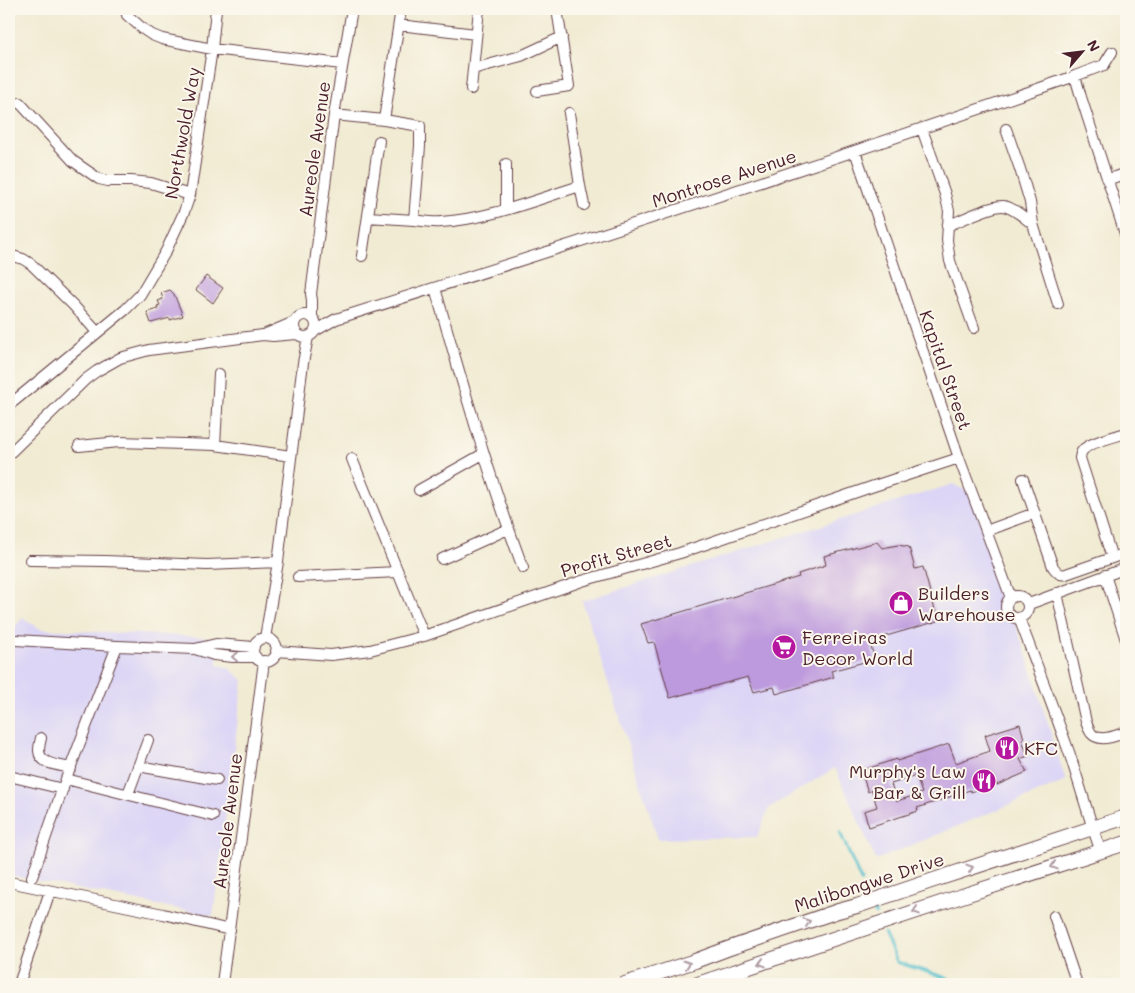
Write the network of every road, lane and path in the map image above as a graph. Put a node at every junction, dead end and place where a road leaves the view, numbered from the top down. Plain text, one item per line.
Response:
1 (216, 9) edge
2 (352, 9) edge
3 (401, 9) edge
4 (479, 9) edge
5 (557, 9) edge
6 (127, 14) dead end
7 (399, 25) junction
8 (476, 34) junction
9 (562, 37) junction
10 (212, 49) junction
11 (1112, 52) dead end
12 (342, 64) junction
13 (473, 69) junction
14 (1075, 76) junction
15 (471, 89) dead end
16 (537, 91) dead end
17 (20, 103) dead end
18 (569, 113) dead end
19 (334, 115) junction
20 (384, 120) junction
21 (922, 129) junction
22 (1006, 129) dead end
23 (379, 141) dead end
24 (855, 151) junction
25 (506, 164) dead end
26 (1126, 173) edge
27 (1108, 180) junction
28 (580, 186) junction
29 (190, 195) junction
30 (584, 205) dead end
31 (506, 209) junction
32 (368, 217) junction
33 (414, 220) junction
34 (1033, 224) junction
35 (948, 226) junction
36 (1126, 237) edge
37 (9, 255) edge
38 (362, 256) dead end
39 (435, 288) junction
40 (1058, 304) dead end
41 (307, 327) junction
42 (974, 328) dead end
43 (97, 332) junction
44 (263, 335) junction
45 (219, 374) dead end
46 (11, 403) edge
47 (1126, 433) edge
48 (215, 445) junction
49 (79, 446) dead end
50 (9, 454) edge
51 (483, 454) junction
52 (291, 456) junction
53 (959, 458) junction
54 (352, 459) dead end
55 (1023, 479) dead end
56 (419, 490) dead end
57 (1035, 513) junction
58 (508, 529) junction
59 (986, 530) junction
60 (1126, 553) edge
61 (442, 558) dead end
62 (1112, 558) junction
63 (30, 560) dead end
64 (278, 562) junction
65 (523, 568) dead end
66 (1126, 568) edge
67 (397, 572) junction
68 (1105, 575) junction
69 (298, 577) dead end
70 (1054, 594) junction
71 (1010, 598) junction
72 (1029, 604) junction
73 (1019, 618) junction
74 (424, 636) junction
75 (265, 638) junction
76 (16, 640) dead end
77 (1126, 640) edge
78 (117, 646) junction
79 (254, 646) junction
80 (195, 649) junction
81 (276, 650) junction
82 (260, 659) junction
83 (1126, 732) edge
84 (41, 738) dead end
85 (148, 740) dead end
86 (138, 766) junction
87 (71, 768) junction
88 (9, 776) edge
89 (66, 779) junction
90 (217, 780) dead end
91 (63, 789) junction
92 (128, 794) junction
93 (212, 816) dead end
94 (1126, 817) edge
95 (1092, 828) junction
96 (1126, 843) edge
97 (1101, 852) junction
98 (32, 877) dead end
99 (9, 882) edge
100 (50, 891) junction
101 (1054, 916) dead end
102 (230, 930) junction
103 (19, 984) edge
104 (222, 984) edge
105 (624, 984) edge
106 (698, 984) edge
107 (1076, 984) edge

1 - 10 street, Northwold Way
2 - 12 street, Aureole Avenue
3 - 7 street
4 - 8 street
5 - 9 street
6 - 10 street
7 - 8 street
7 - 20 street
8 - 13 street
9 - 13 street
9 - 16 street
10 - 12 street
10 - 29 street, Northwold Way
11 - 14 street, Montrose Avenue
12 - 19 street, Aureole Avenue
13 - 15 street
14 - 21 street, Montrose Avenue
14 - 27 street
17 - 29 street
18 - 28 street
19 - 20 street
19 - 41 street, Aureole Avenue
20 - 33 street
21 - 24 street, Montrose Avenue
21 - 35 street
22 - 34 street
23 - 32 street
24 - 39 street, Montrose Avenue
24 - 53 street, Kapital Street
25 - 31 street
26 - 27 street
27 - 36 street
28 - 30 street
28 - 31 street
29 - 43 street, Northwold Way
31 - 33 street
32 - 33 street
32 - 38 street
34 - 35 street
34 - 40 street
35 - 42 street
37 - 43 street
39 - 41 street, Montrose Avenue
39 - 51 street
41 - 44 street, Montrose Avenue
41 - 44 street, Montrose Avenue
41 - 52 street, Aureole Avenue
43 - 46 street, Northwold Way
44 - 50 street, Montrose Avenue
45 - 48 street
47 - 62 street
48 - 49 street
48 - 52 street
51 - 56 street
51 - 58 street
52 - 64 street, Aureole Avenue
53 - 59 street, Kapital Street
53 - 74 street, Profit Street
54 - 67 street
55 - 57 street
57 - 59 street
57 - 62 street
58 - 61 street
58 - 65 street
59 - 71 street, Kapital Street
60 - 62 street
63 - 64 street
64 - 75 street, Aureole Avenue
66 - 68 street
67 - 69 street
67 - 74 street
68 - 70 street
68 - 77 street
70 - 72 street
70 - 83 street
71 - 72 street
71 - 73 street
72 - 73 street
73 - 95 street
74 - 81 street, Profit Street
75 - 79 street
75 - 81 street
76 - 78 street
78 - 80 street
78 - 87 street
79 - 80 street
79 - 82 street
82 -> 80 street
81 - 82 street
82 - 102 street, Aureole Avenue
84 - 87 street
85 - 86 street
86 - 90 street
86 - 92 street
87 - 89 street
88 - 91 street
89 - 91 street
89 - 92 street
91 - 98 street
92 - 93 street
94 - 95 main road, Malibongwe Drive
95 - 97 street
105 -> 95 main road, Malibongwe Drive
96 - 97 main road
97 -> 106 main road
99 - 100 street
100 - 102 street
100 - 103 street
101 - 107 street
102 - 104 street, Aureole Avenue

